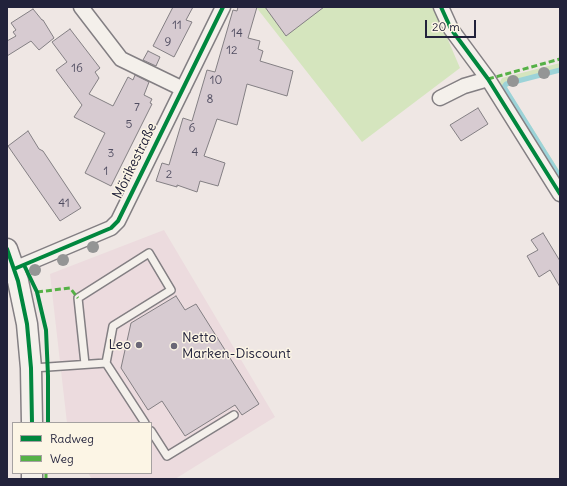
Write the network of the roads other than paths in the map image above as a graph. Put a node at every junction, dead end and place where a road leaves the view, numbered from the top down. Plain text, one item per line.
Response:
1 (81, 7) edge
2 (223, 7) edge
3 (441, 7) edge
4 (488, 79) junction
5 (183, 89) junction
6 (440, 98) dead end
7 (560, 194) edge
8 (7, 249) edge
9 (13, 279) edge
10 (106, 363) junction
11 (85, 364) junction
12 (31, 368) junction
13 (234, 415) dead end
14 (32, 422) edge
15 (145, 422) edge
16 (152, 433) edge

1 - 5 street
2 - 5 street, Mörikestraße
3 - 4 street
4 - 6 street
4 - 7 street
5 - 9 street, Mörikestraße
8 - 9 street
9 - 12 street
10 - 11 lane
10 - 11 lane
10 - 15 lane
11 - 12 lane
12 - 14 street
13 - 16 lane

